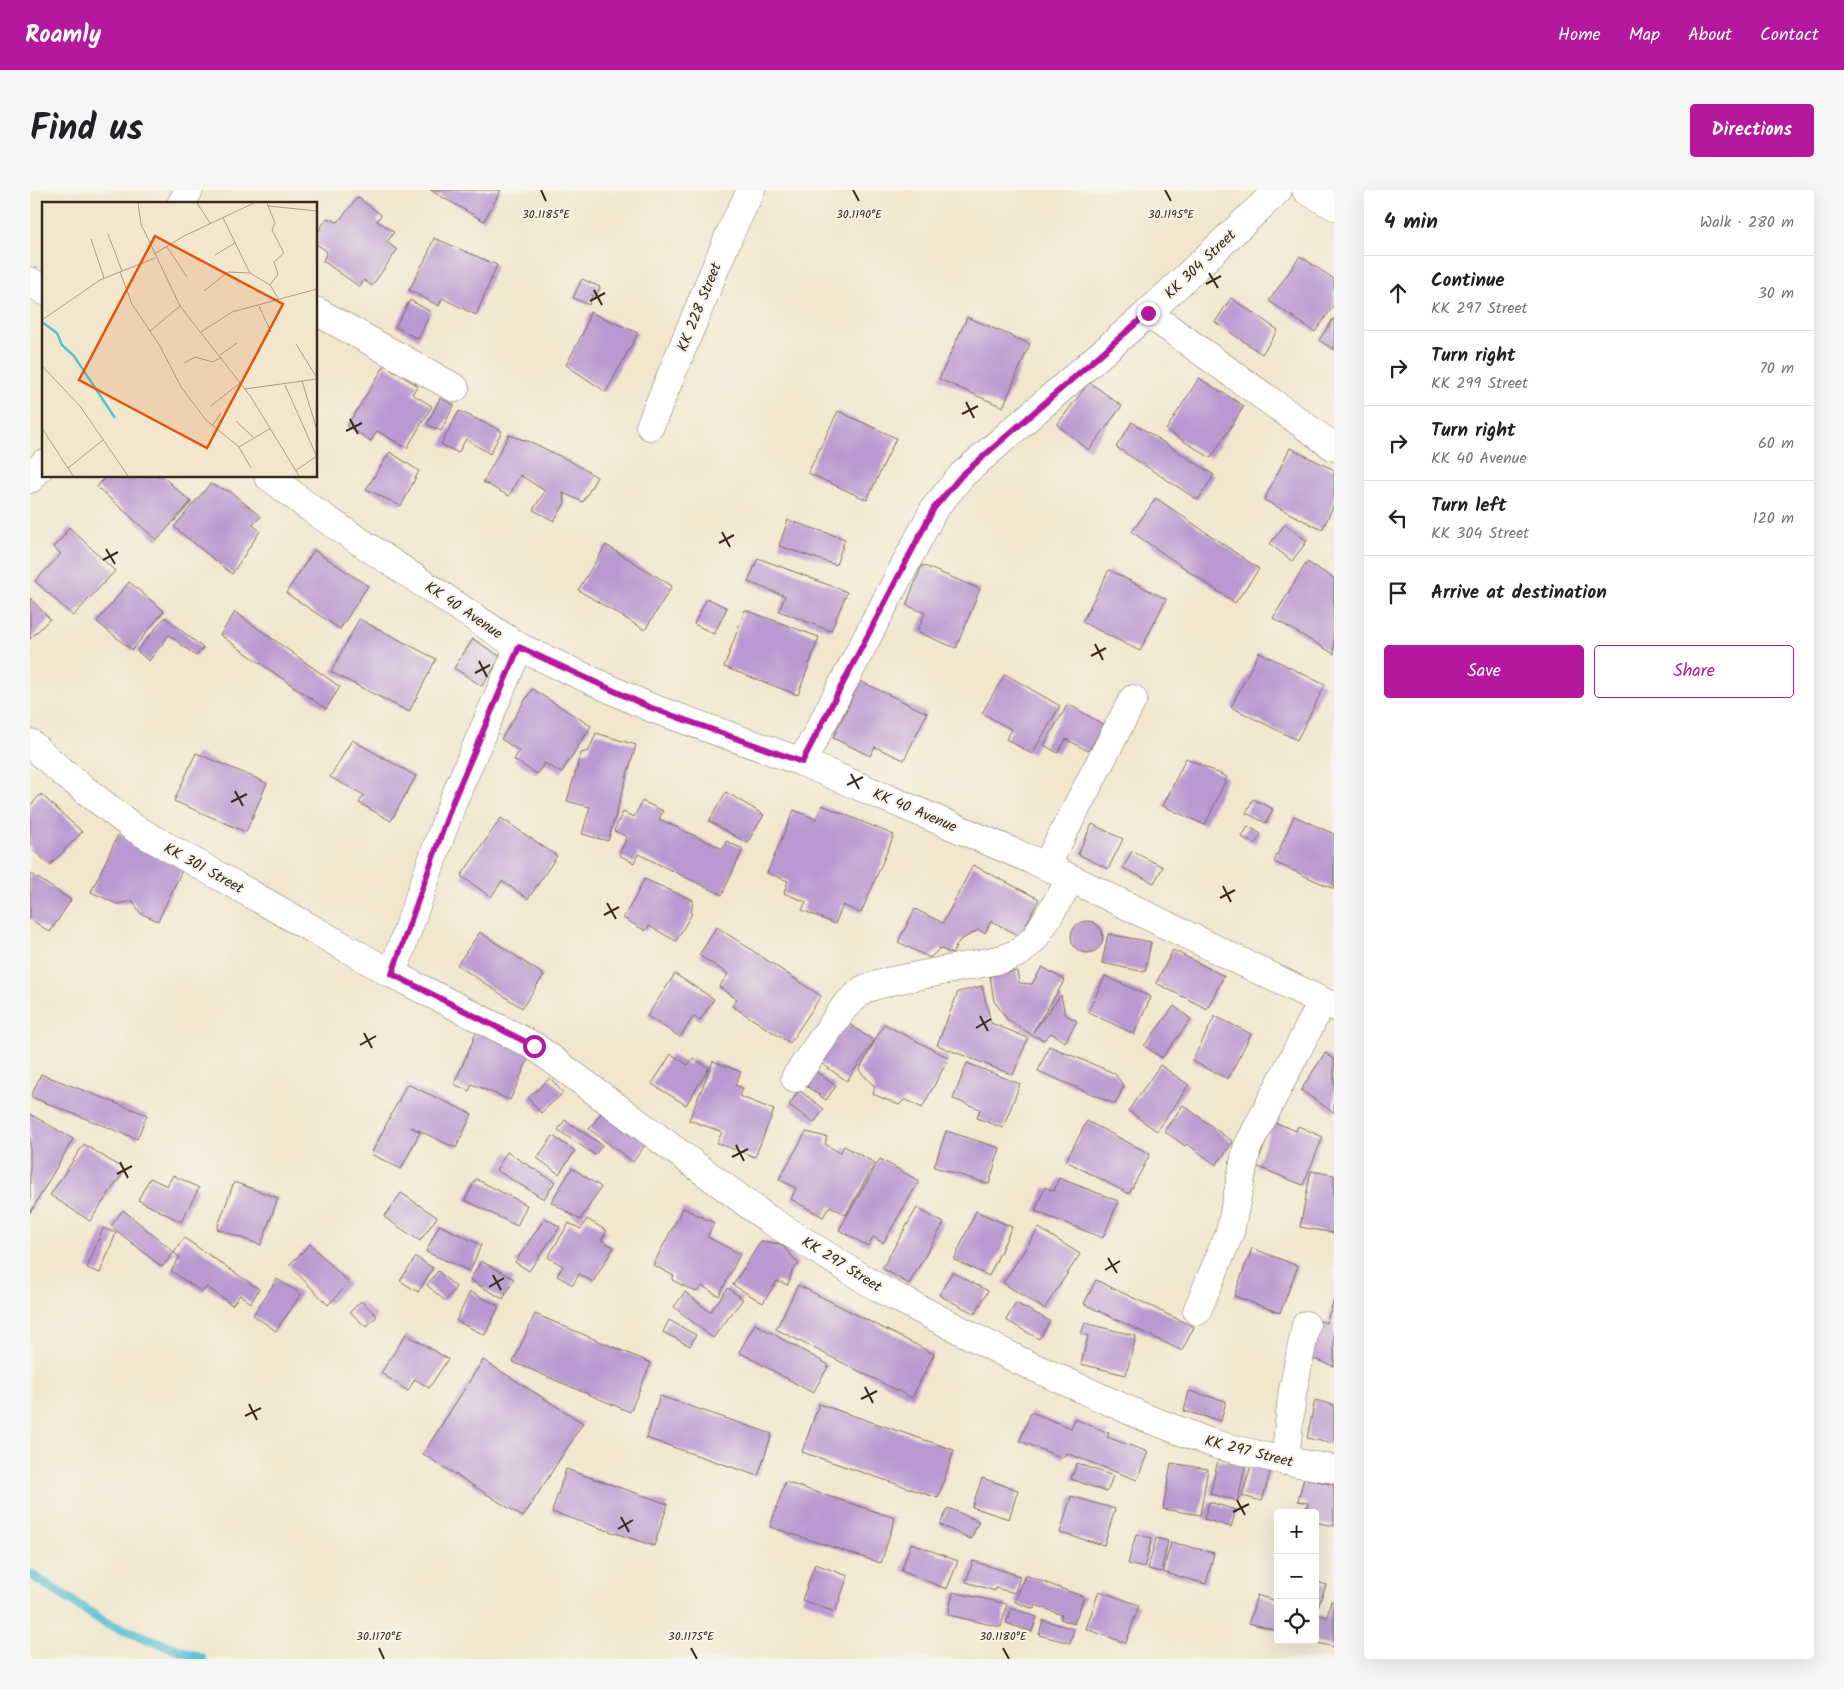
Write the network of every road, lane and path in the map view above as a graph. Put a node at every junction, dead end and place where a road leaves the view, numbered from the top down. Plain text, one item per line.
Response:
1 (189, 190) edge
2 (751, 190) edge
3 (1278, 190) edge
4 (1306, 190) edge
5 (182, 202) edge
6 (1334, 206) edge
7 (30, 281) edge
8 (42, 290) edge
9 (318, 312) edge
10 (1148, 313) junction
11 (455, 388) dead end
12 (650, 426) dead end
13 (1334, 447) edge
14 (42, 466) edge
15 (271, 478) edge
16 (30, 480) edge
17 (519, 647) junction
18 (1133, 699) dead end
19 (30, 742) edge
20 (802, 762) junction
21 (1046, 866) junction
22 (1072, 879) junction
23 (392, 974) junction
24 (1328, 1005) edge
25 (795, 1078) dead end
26 (1197, 1311) dead end
27 (1306, 1325) dead end
28 (1285, 1461) junction
29 (1334, 1469) edge

1 - 5 street
2 - 12 street, KK 228 Street
3 - 10 street, KK 304 Street
4 - 6 street
7 - 8 street
9 - 11 street
10 - 13 street
10 - 20 street, KK 304 Street
14 - 16 street
15 - 17 street, KK 40 Avenue
17 - 20 street, KK 40 Avenue
17 - 23 street
18 - 21 street
19 - 23 street, KK 301 Street
20 - 21 street, KK 40 Avenue
21 - 22 street, KK 40 Avenue
22 - 24 street, KK 40 Avenue
22 - 25 street
23 - 28 street, KK 297 Street
24 - 26 street
27 - 28 street
28 - 29 street, KK 297 Street

